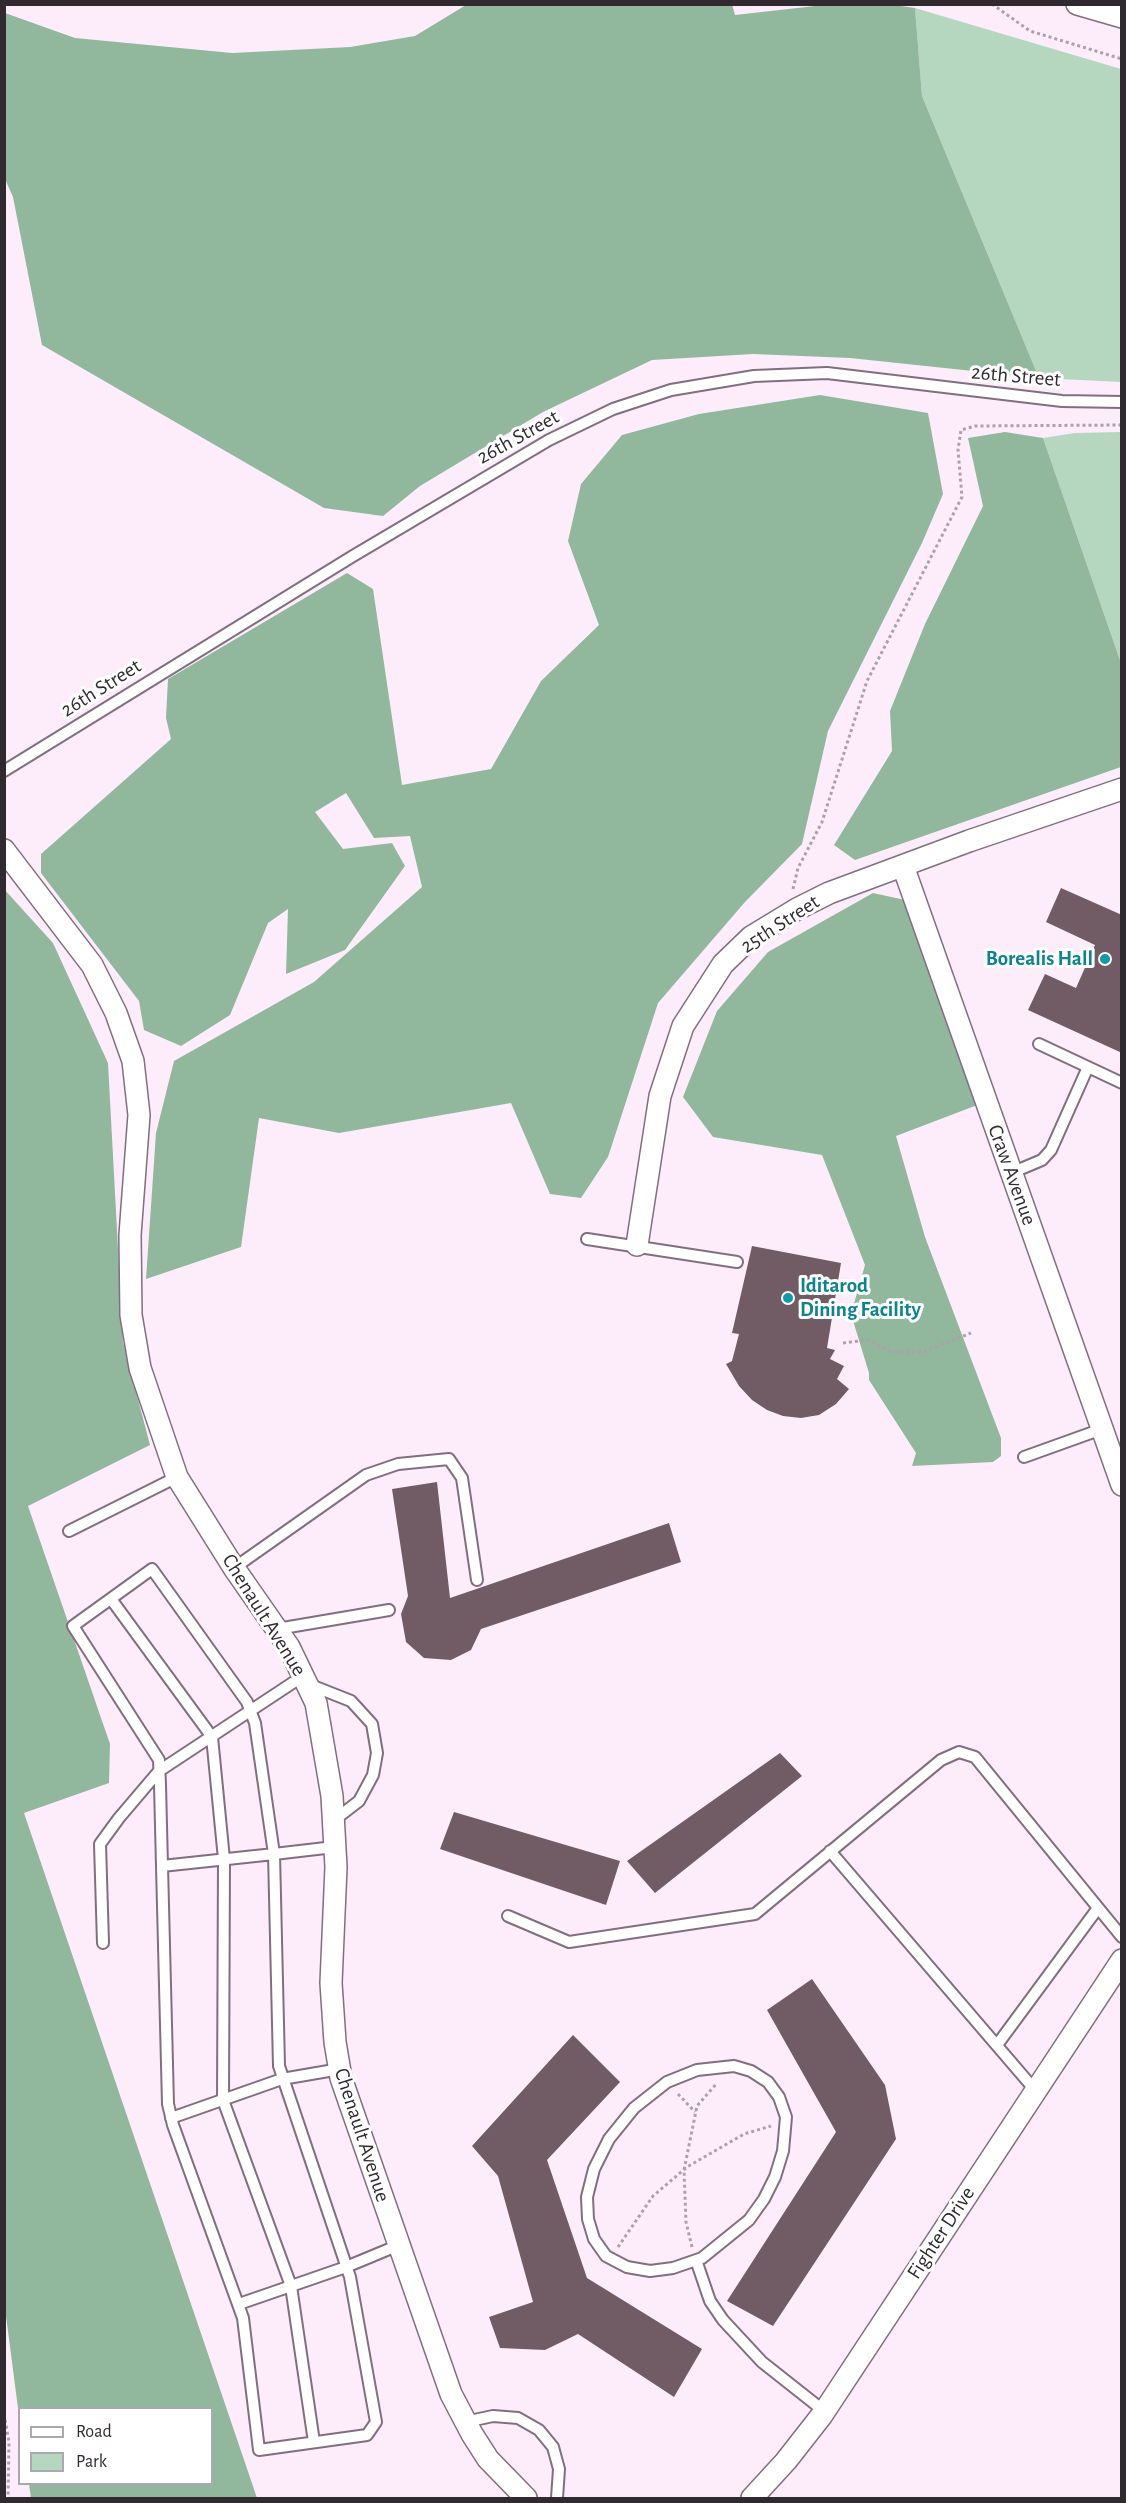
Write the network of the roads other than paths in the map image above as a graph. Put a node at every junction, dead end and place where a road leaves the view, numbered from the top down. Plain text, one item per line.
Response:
1 (1077, 4) edge
2 (1122, 17) edge
3 (1122, 402) edge
4 (4, 771) edge
5 (1122, 789) edge
6 (4, 850) edge
7 (903, 866) junction
8 (1039, 1044) dead end
9 (1088, 1067) junction
10 (1122, 1083) edge
11 (1011, 1173) junction
12 (587, 1239) dead end
13 (637, 1245) junction
14 (737, 1262) dead end
15 (1102, 1429) junction
16 (1024, 1457) dead end
17 (177, 1477) junction
18 (1122, 1485) edge
19 (69, 1531) dead end
20 (234, 1568) junction
21 (477, 1580) dead end
22 (111, 1599) junction
23 (389, 1610) dead end
24 (277, 1629) junction
25 (305, 1680) junction
26 (251, 1712) junction
27 (212, 1737) junction
28 (159, 1772) junction
29 (333, 1821) junction
30 (334, 1847) junction
31 (830, 1851) junction
32 (273, 1854) junction
33 (224, 1859) junction
34 (162, 1866) junction
35 (1098, 1908) junction
36 (508, 1916) dead end
37 (1122, 1937) edge
38 (103, 1943) dead end
39 (1122, 1960) edge
40 (997, 2045) junction
41 (340, 2069) junction
42 (282, 2079) junction
43 (1035, 2090) junction
44 (223, 2100) junction
45 (171, 2118) junction
46 (399, 2245) junction
47 (696, 2260) junction
48 (346, 2267) junction
49 (291, 2286) junction
50 (239, 2304) junction
51 (824, 2411) junction
52 (465, 2422) junction
53 (314, 2442) junction
54 (526, 2499) edge
55 (557, 2499) edge
56 (752, 2499) edge

1 - 2 street
3 - 4 lane, 26th Street
5 - 7 street, 25th Street
6 - 17 street, Chenault Avenue
7 - 11 street, Craw Avenue
7 - 13 street, 25th Street
8 - 9 lane
9 - 10 lane
9 - 11 lane
11 - 15 street, Craw Avenue
12 - 13 lane
13 - 14 lane
15 - 16 lane
15 - 18 street, Craw Avenue
17 - 19 lane
17 - 20 street, Chenault Avenue
20 - 21 lane
20 - 24 street, Chenault Avenue
22 - 26 lane
22 - 27 lane
22 - 28 lane
23 - 24 lane
24 - 25 street, Chenault Avenue
25 - 26 lane
25 - 29 street, Chenault Avenue
25 - 29 lane
26 - 27 lane
26 - 32 lane
27 - 28 lane
27 - 33 lane
28 - 34 lane
28 - 38 lane
29 - 30 street, Chenault Avenue
30 - 32 lane
30 - 41 street, Chenault Avenue
31 - 35 lane
31 - 36 lane
31 - 40 lane
32 - 33 lane
32 - 42 lane
33 - 34 lane
33 - 44 lane
34 - 45 lane
35 - 37 lane
35 - 40 lane
39 - 43 street, Fighter Drive
40 - 43 lane
41 - 42 lane
41 - 46 street, Chenault Avenue
42 - 44 lane
42 - 48 lane
43 - 51 street, Fighter Drive
44 - 45 lane
44 - 49 lane
45 - 50 lane
46 - 48 lane
46 - 52 street, Chenault Avenue
47 - 47 lane
47 - 51 lane
48 - 49 lane
48 - 53 lane
49 - 50 lane
49 - 53 lane
50 - 53 lane
51 - 56 street, Fighter Drive
52 - 54 street, Chenault Avenue
52 - 55 lane

